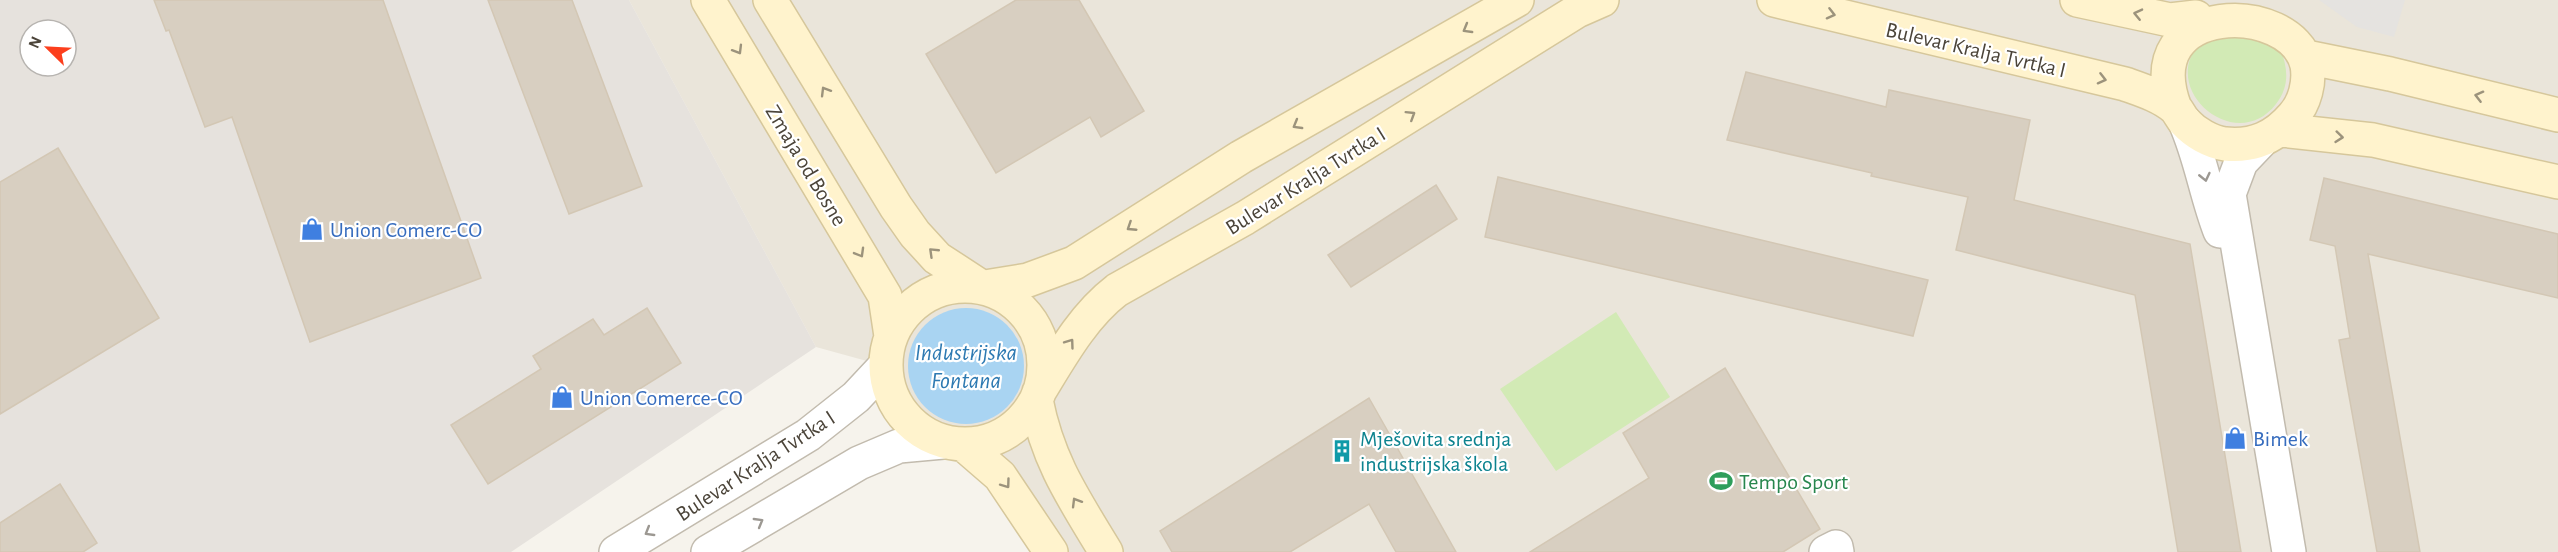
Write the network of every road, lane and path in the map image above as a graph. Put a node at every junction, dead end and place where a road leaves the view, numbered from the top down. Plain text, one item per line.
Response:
1 (708, 0) edge
2 (770, 0) edge
3 (1517, 0) edge
4 (1602, 0) edge
5 (1774, 0) edge
6 (2077, 0) edge
7 (2196, 17) junction
8 (2306, 57) junction
9 (2180, 115) junction
10 (2558, 115) edge
11 (2271, 136) junction
12 (2558, 182) edge
13 (983, 287) junction
14 (2244, 291) junction
15 (888, 351) junction
16 (1038, 396) junction
17 (953, 443) junction
18 (616, 552) edge
19 (708, 552) edge
20 (1051, 552) edge
21 (1107, 552) edge
22 (1826, 552) edge
23 (1837, 552) edge
24 (2289, 552) edge

1 -> 15 street, Zmaja od Bosne
13 -> 2 street
3 -> 13 street
16 -> 4 street, Bulevar Kralja Tvrtka I
5 -> 9 street, Bulevar Kralja Tvrtka I
7 -> 6 street
7 - 8 street
7 - 9 street
10 -> 8 street
8 - 11 street
9 - 11 street, Bulevar Kralja Tvrtka I
9 -> 14 street
11 -> 12 street, Bulevar Kralja Tvrtka I
11 - 14 street
13 - 15 street
13 - 16 street
14 - 24 street
15 - 17 street, Zmaja od Bosne
15 -> 18 street, Bulevar Kralja Tvrtka I
16 - 17 street
21 -> 16 street
19 -> 17 street
17 -> 20 street, Zmaja od Bosne
22 - 23 street

